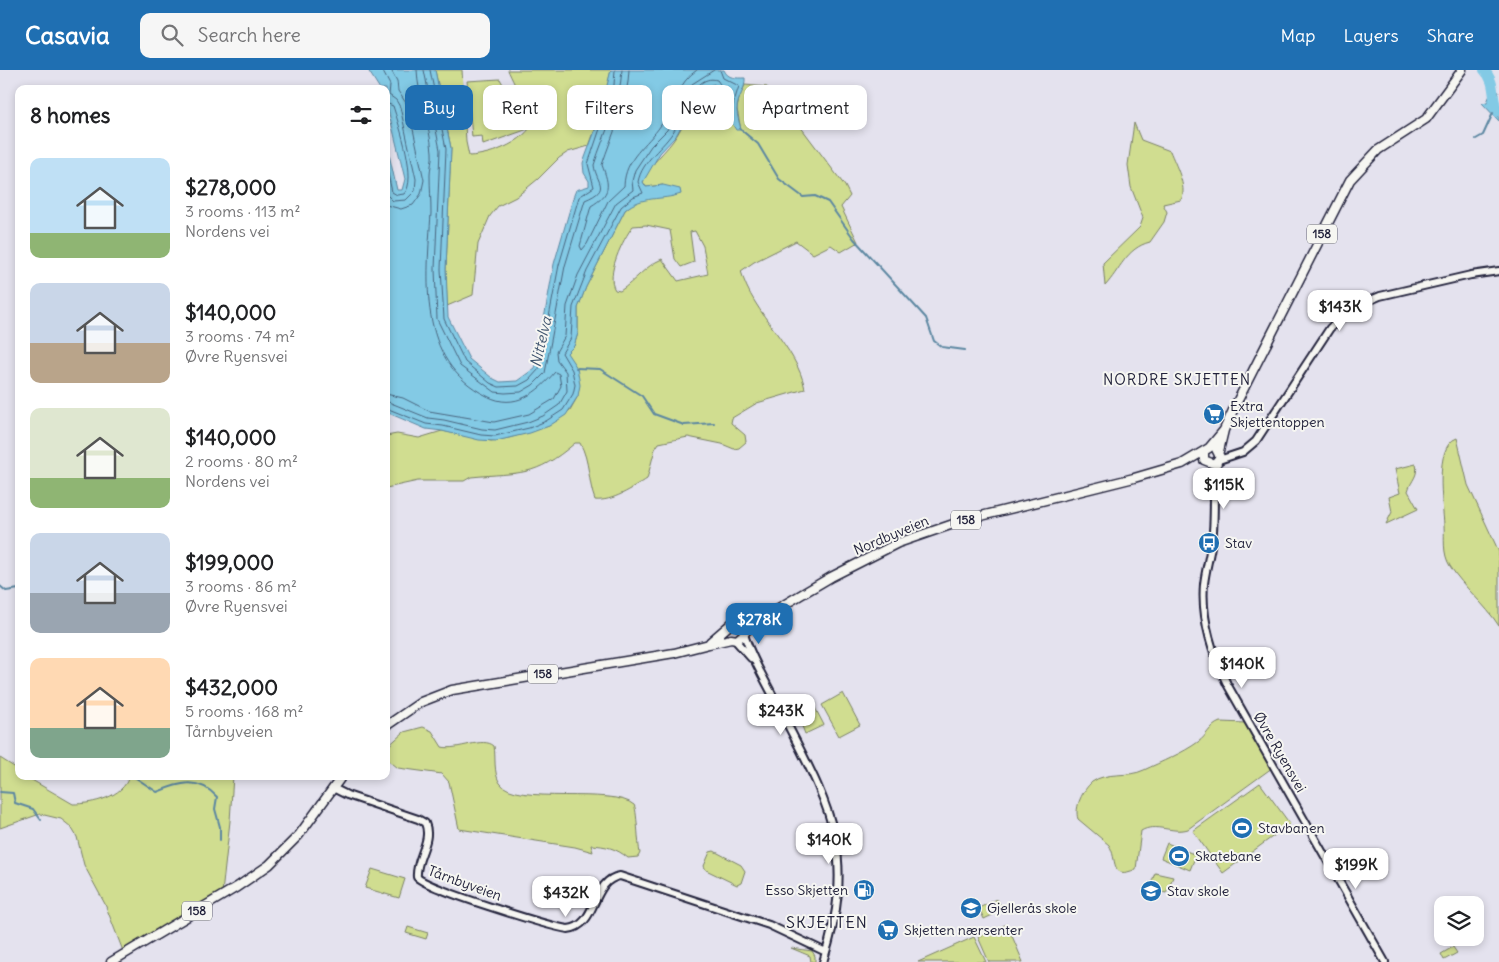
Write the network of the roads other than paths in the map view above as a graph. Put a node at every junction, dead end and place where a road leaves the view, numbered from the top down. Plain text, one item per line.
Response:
1 (1462, 70) edge
2 (1499, 271) edge
3 (1224, 430) junction
4 (1207, 449) junction
5 (1219, 456) junction
6 (1208, 463) junction
7 (1182, 464) junction
8 (1213, 480) junction
9 (765, 616) junction
10 (740, 623) junction
11 (727, 629) junction
12 (745, 633) junction
13 (733, 640) junction
14 (709, 644) junction
15 (754, 662) junction
16 (390, 723) edge
17 (339, 780) edge
18 (333, 788) junction
19 (826, 952) junction
20 (111, 962) edge
21 (823, 962) edge
22 (1385, 962) edge

1 - 3 main road, 158
2 - 5 street
3 - 4 main road, 158
3 - 5 main road, 158
4 - 5 main road
4 - 6 main road
4 - 7 main road, Nordbyveien / 158
5 - 6 main road, 158
5 - 8 street, Øvre Ryensvei
6 - 7 main road, Nordbyveien / 158
6 - 8 street, Øvre Ryensvei
7 - 9 main road, Nordbyveien / 158
8 - 22 street, Øvre Ryensvei
9 - 10 main road, Nordbyveien / 158
9 - 12 main road, Nordbyveien / 158
10 - 11 main road, Nordbyveien / 158
10 - 12 main road
11 - 13 main road
11 - 14 main road, Nordbyveien / 158
12 - 13 main road, Nordbyveien / 158
12 - 15 street
13 - 14 main road, Nordbyveien / 158
13 - 15 street
14 - 16 main road, Nordbyveien / 158
15 - 19 street
17 - 18 main road, 158
18 - 19 street, Tårnbyveien
18 - 20 main road, 158
19 - 21 street

